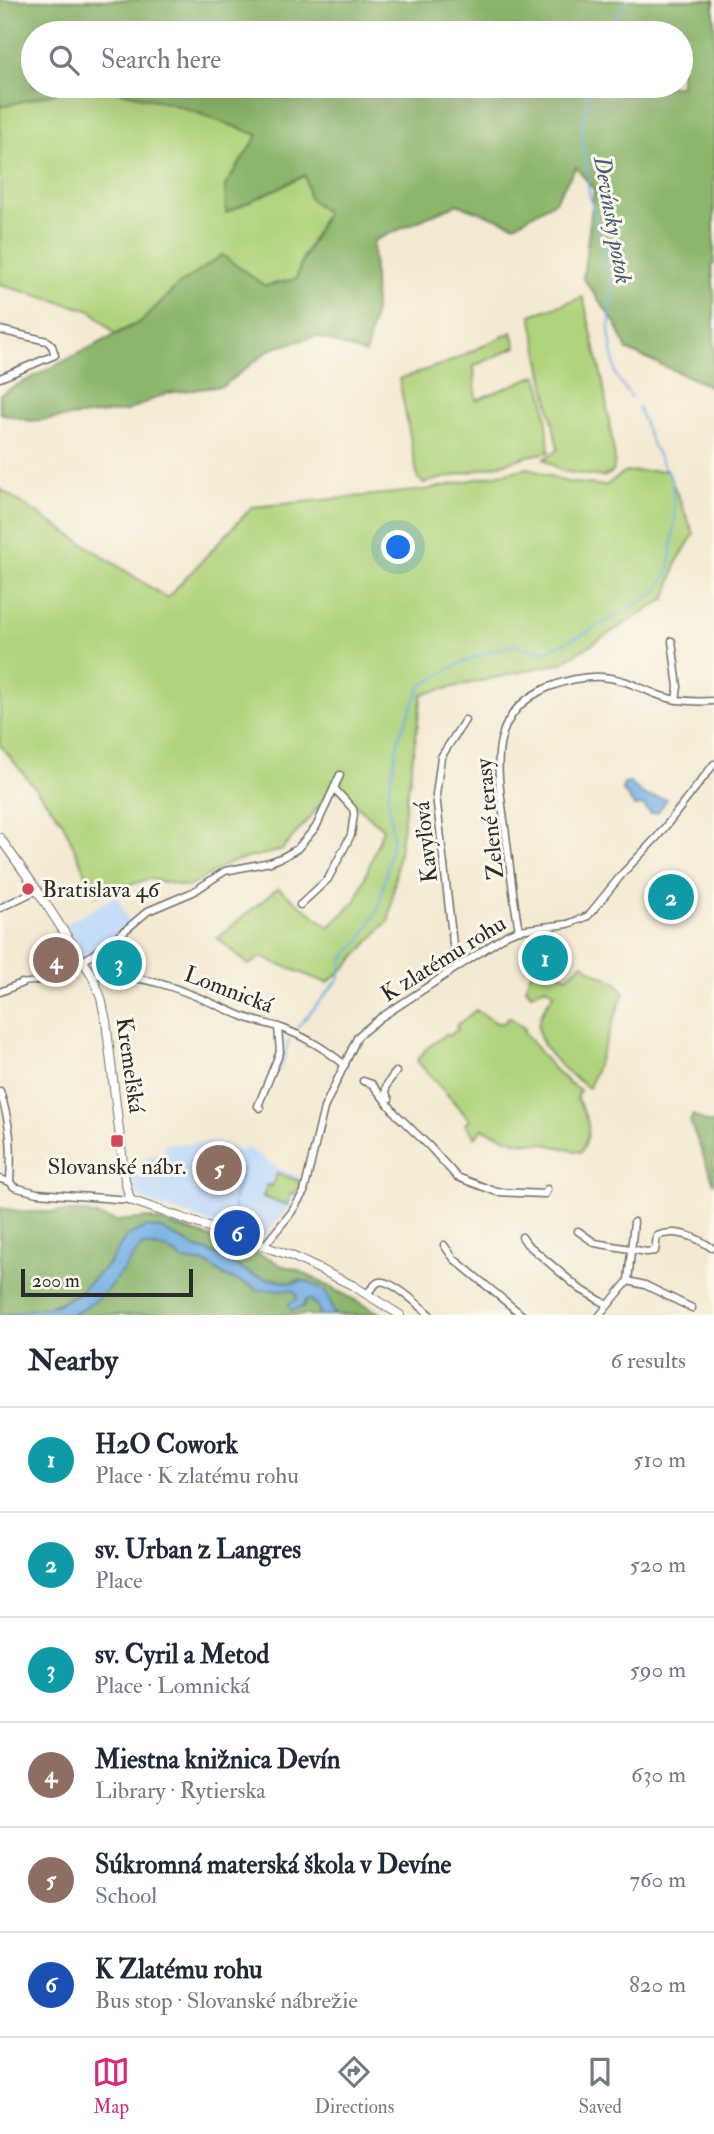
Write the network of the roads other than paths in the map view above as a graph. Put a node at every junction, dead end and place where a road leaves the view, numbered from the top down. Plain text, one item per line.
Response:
1 (0, 330) edge
2 (0, 378) edge
3 (672, 641) dead end
4 (676, 700) junction
5 (714, 701) edge
6 (465, 720) dead end
7 (714, 764) edge
8 (340, 775) dead end
9 (334, 788) junction
10 (0, 838) edge
11 (37, 890) junction
12 (300, 905) dead end
13 (0, 908) edge
14 (519, 930) junction
15 (82, 962) junction
16 (458, 967) junction
17 (92, 975) junction
18 (22, 984) joint
19 (0, 992) edge
20 (278, 1027) junction
21 (345, 1065) junction
22 (397, 1072) dead end
23 (363, 1081) dead end
24 (0, 1091) edge
25 (260, 1108) dead end
26 (396, 1114) junction
27 (0, 1179) edge
28 (9, 1182) junction
29 (547, 1189) dead end
30 (130, 1200) junction
31 (634, 1222) dead end
32 (578, 1231) dead end
33 (522, 1237) dead end
34 (444, 1245) dead end
35 (264, 1246) junction
36 (712, 1248) dead end
37 (631, 1249) junction
38 (628, 1281) junction
39 (371, 1296) junction
40 (608, 1305) junction
41 (692, 1308) dead end
42 (400, 1315) edge
43 (430, 1315) edge
44 (522, 1315) edge
45 (600, 1315) edge

1 - 2 street
3 - 4 street
4 - 5 street, Zelené terasy
4 - 14 street, Zelené terasy
6 - 16 street, Kavyľová
7 - 14 street, K zlatému rohu
8 - 9 street
9 - 12 street
9 - 15 street
10 - 11 street, Kremeľská
11 - 13 street
11 - 15 street, Kremeľská
14 - 16 street, K zlatému rohu
15 - 17 street, Kremeľská
15 - 18 street
16 - 21 street, K zlatému rohu
17 - 20 street, Lomnická
17 - 30 street, Kremeľská
18 - 19 street
20 - 21 street, Lomnická
20 - 25 street
21 - 35 street, K zlatému rohu
22 - 26 street
23 - 26 street
24 - 28 street
26 - 29 street
27 - 28 street
28 - 30 street
30 - 35 street
31 - 37 street
32 - 37 street
33 - 40 street
34 - 44 street
35 - 39 street
36 - 37 street
37 - 38 street
38 - 40 street
38 - 41 street
39 - 42 street
39 - 43 street
40 - 45 street

